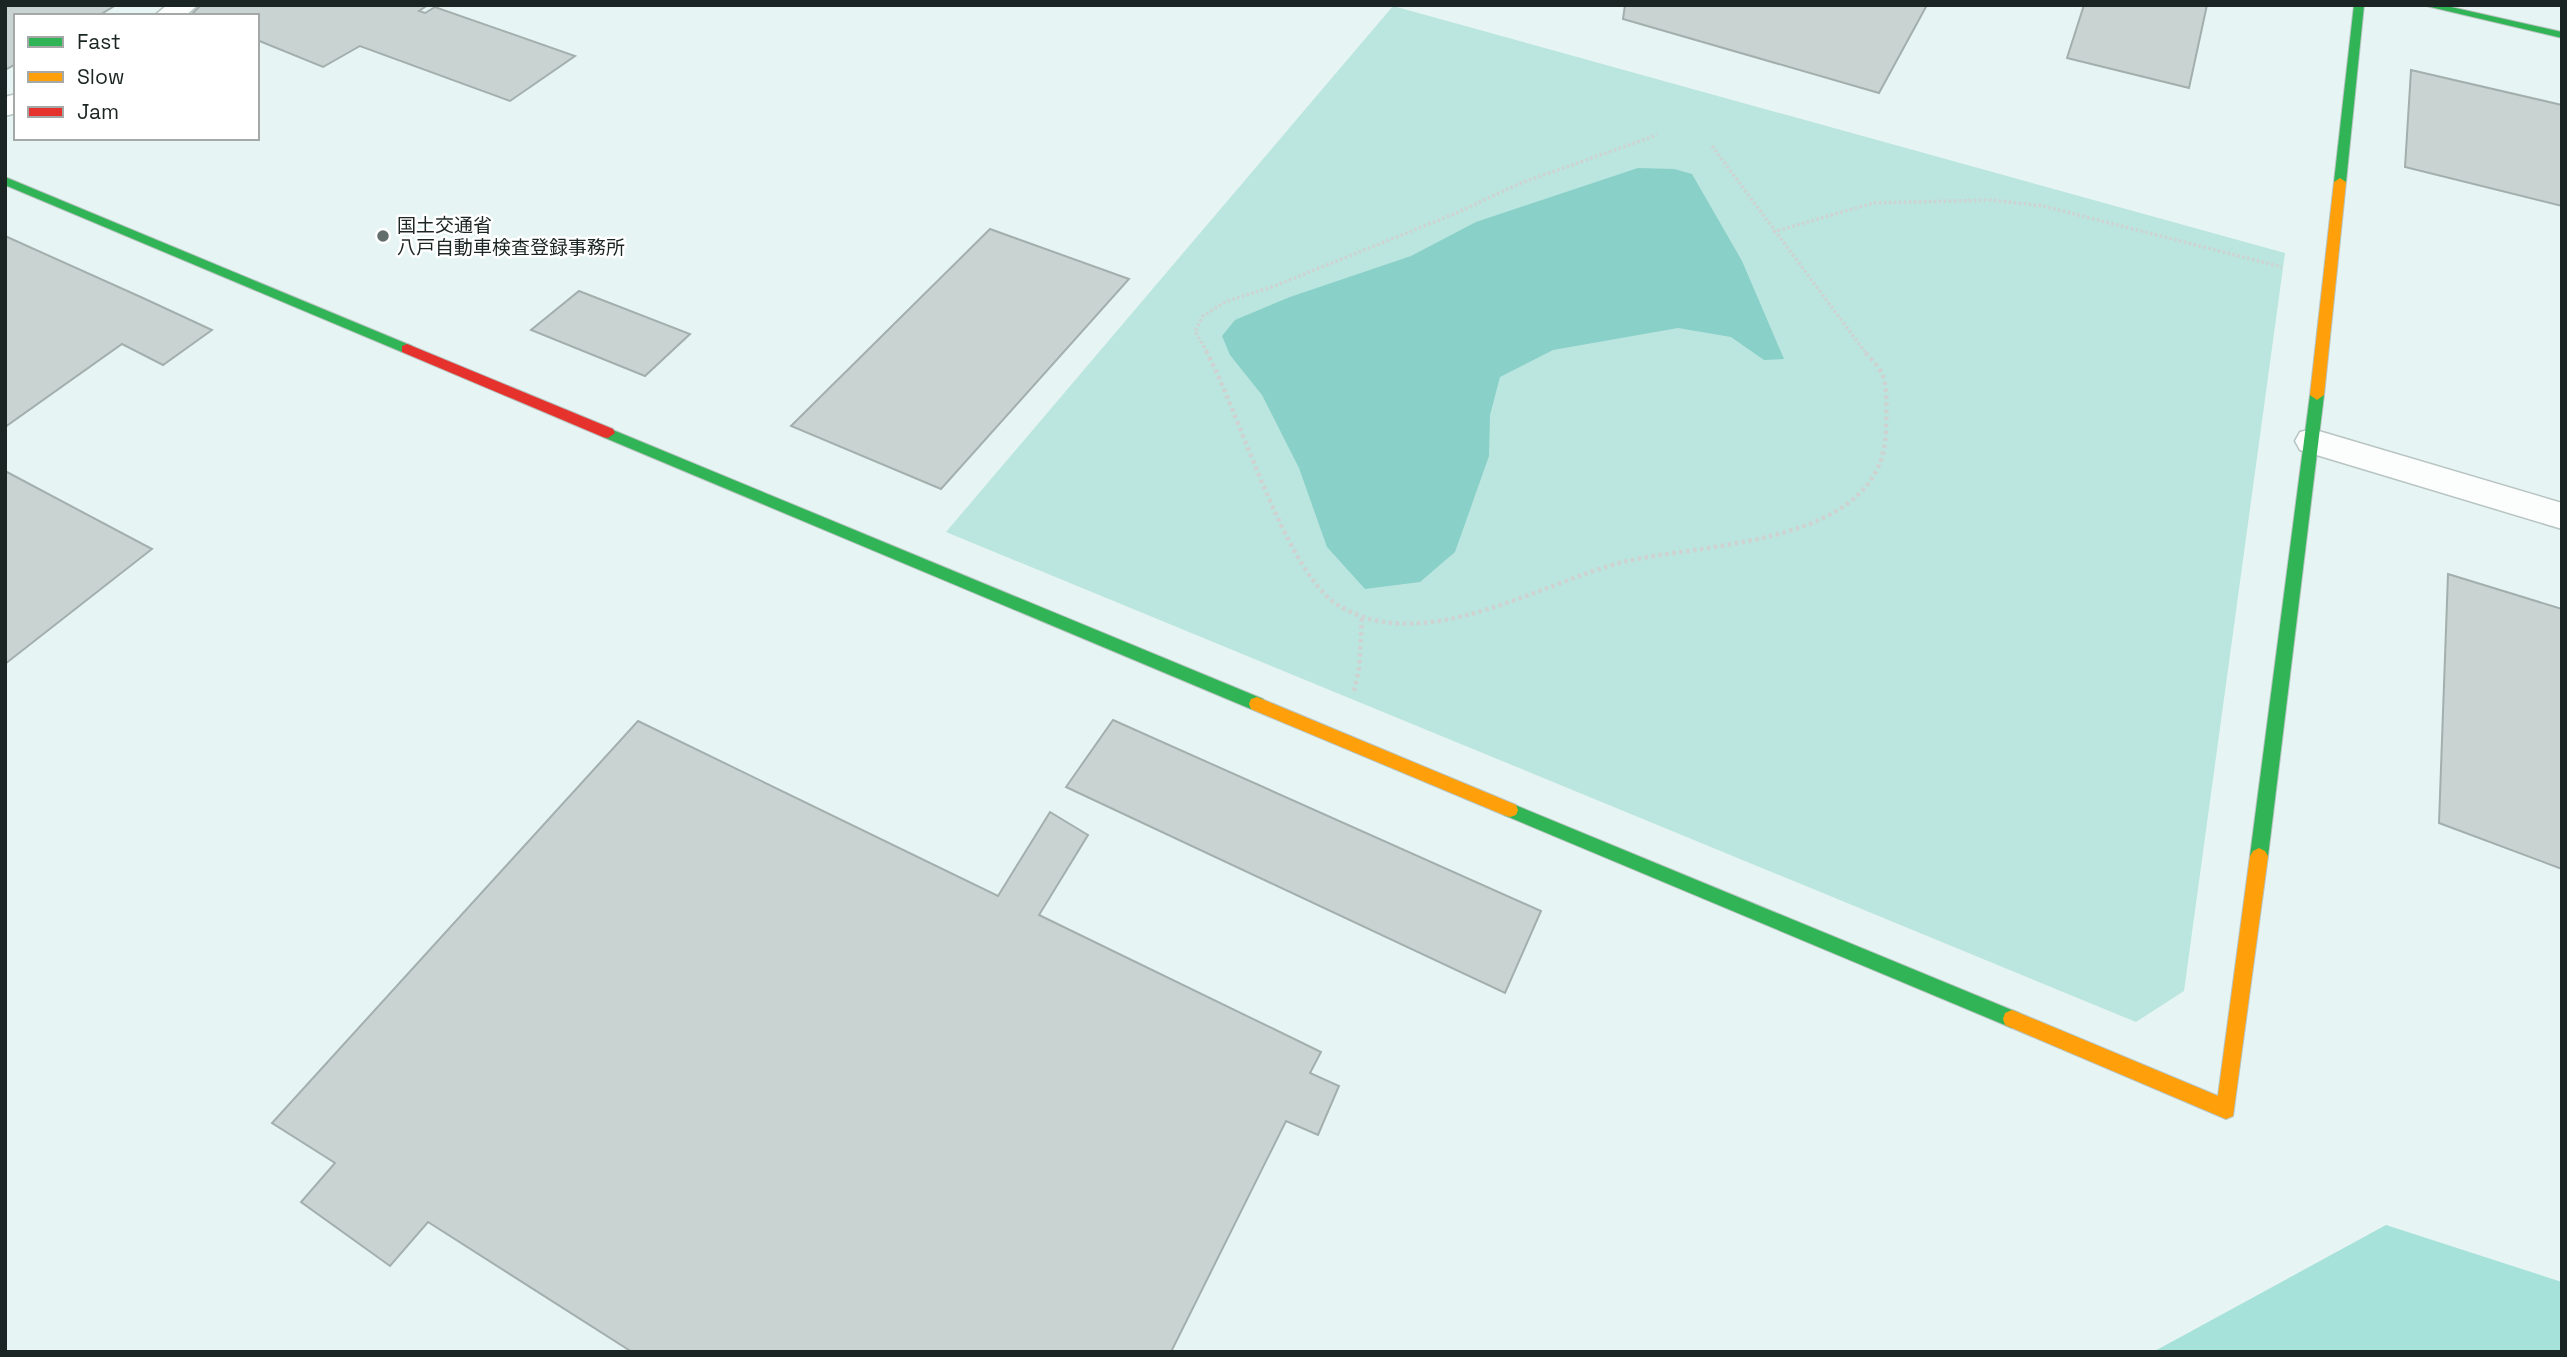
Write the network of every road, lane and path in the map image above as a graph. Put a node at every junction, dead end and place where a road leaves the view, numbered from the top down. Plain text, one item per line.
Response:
1 (2359, 5) edge
2 (2427, 5) edge
3 (2562, 35) edge
4 (1657, 135) dead end
5 (1712, 146) dead end
6 (5, 181) edge
7 (1773, 232) junction
8 (2329, 283) junction
9 (2312, 441) junction
10 (2562, 516) edge
11 (1362, 616) junction
12 (1342, 740) junction

1 - 8 street
2 - 3 street
4 - 11 path
5 - 7 path
6 - 12 street
7 - 8 path
7 - 11 path
8 - 9 street
9 - 10 street
9 - 12 street
11 - 12 path

